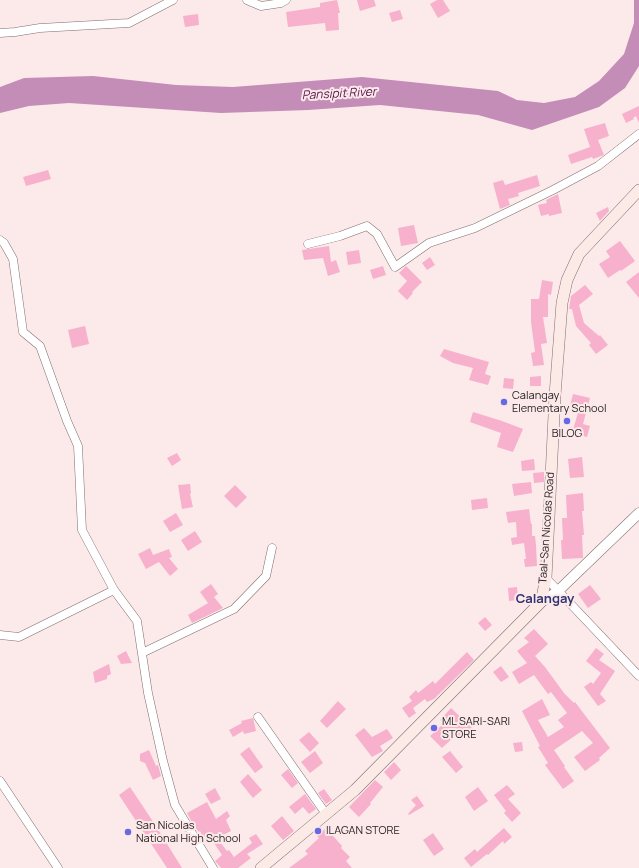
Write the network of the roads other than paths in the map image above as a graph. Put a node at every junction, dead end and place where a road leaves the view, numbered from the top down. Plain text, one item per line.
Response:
1 (173, 0) edge
2 (247, 0) edge
3 (286, 0) edge
4 (0, 33) edge
5 (639, 134) edge
6 (639, 190) edge
7 (0, 240) edge
8 (308, 244) dead end
9 (639, 513) edge
10 (272, 548) dead end
11 (546, 578) junction
12 (114, 590) junction
13 (557, 592) junction
14 (541, 602) junction
15 (0, 635) edge
16 (142, 653) junction
17 (639, 676) edge
18 (258, 717) dead end
19 (0, 781) edge
20 (326, 814) junction
21 (58, 868) edge
22 (214, 868) edge
23 (261, 868) edge

1 - 4 street
2 - 3 street
5 - 8 street
6 - 11 main road, Taal-San Nicolas Road
7 - 12 street
9 - 13 street
10 - 16 street
11 - 13 street
11 - 14 main road, Taal-San Nicolas Road
12 - 15 street
12 - 16 street
13 - 14 street
13 - 17 street
14 - 20 main road
16 - 22 street
18 - 20 street
19 - 21 street
20 - 23 main road

